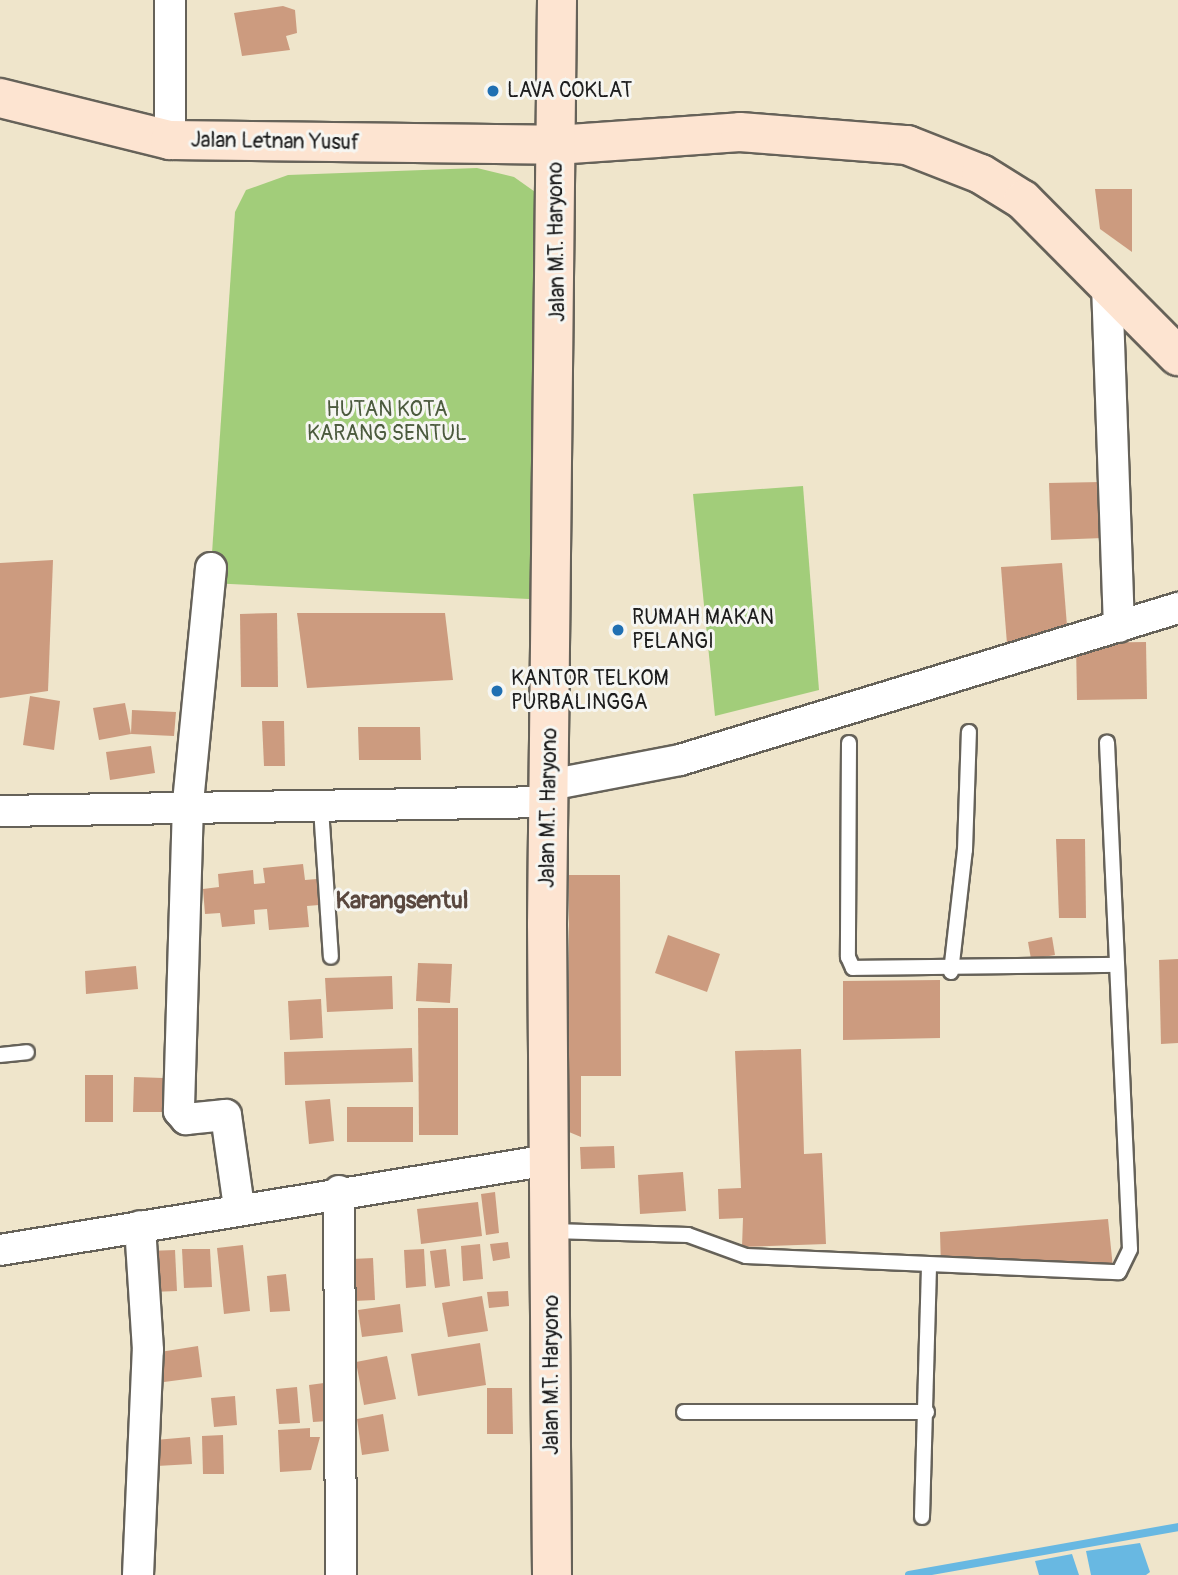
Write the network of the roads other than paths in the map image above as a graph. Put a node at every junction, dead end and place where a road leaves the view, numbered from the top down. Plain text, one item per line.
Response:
1 (170, 0) edge
2 (557, 0) edge
3 (0, 98) edge
4 (170, 140) junction
5 (556, 145) junction
6 (1107, 284) junction
7 (1178, 356) edge
8 (212, 568) dead end
9 (1178, 608) edge
10 (1119, 627) junction
11 (969, 732) dead end
12 (849, 743) dead end
13 (1107, 743) dead end
14 (549, 793) junction
15 (188, 804) junction
16 (321, 807) junction
17 (0, 811) edge
18 (331, 957) dead end
19 (1117, 965) junction
20 (951, 972) junction
21 (27, 1052) dead end
22 (0, 1055) edge
23 (549, 1160) junction
24 (339, 1191) junction
25 (239, 1207) junction
26 (140, 1226) junction
27 (552, 1231) junction
28 (0, 1250) edge
29 (929, 1269) junction
30 (684, 1412) dead end
31 (927, 1412) junction
32 (922, 1517) dead end
33 (138, 1575) edge
34 (341, 1575) edge
35 (552, 1575) edge

1 - 4 street
2 - 5 main road, Jalan M.T. Haryono
3 - 4 main road, Jalan Letnan Yusuf
4 - 5 main road, Jalan Letnan Yusuf
5 - 6 main road, Jalan Letnan Yusuf
5 - 14 main road, Jalan M.T. Haryono
6 - 7 main road, Jalan Letnan Yusuf
6 - 10 street
8 - 15 street
9 - 10 street
10 - 14 street
11 - 20 lane
12 - 20 lane
13 - 19 lane
14 - 16 street
14 - 23 main road, Jalan M.T. Haryono
15 - 16 street
15 - 17 street
15 - 25 street
16 - 18 lane
19 - 20 lane
19 - 29 lane
21 - 22 lane
23 - 24 street
23 - 27 main road, Jalan M.T. Haryono
24 - 25 street
24 - 34 street
25 - 26 street
26 - 28 street
26 - 33 street
27 - 29 lane
27 - 35 main road, Jalan M.T. Haryono
29 - 31 lane
30 - 31 lane
31 - 32 lane

